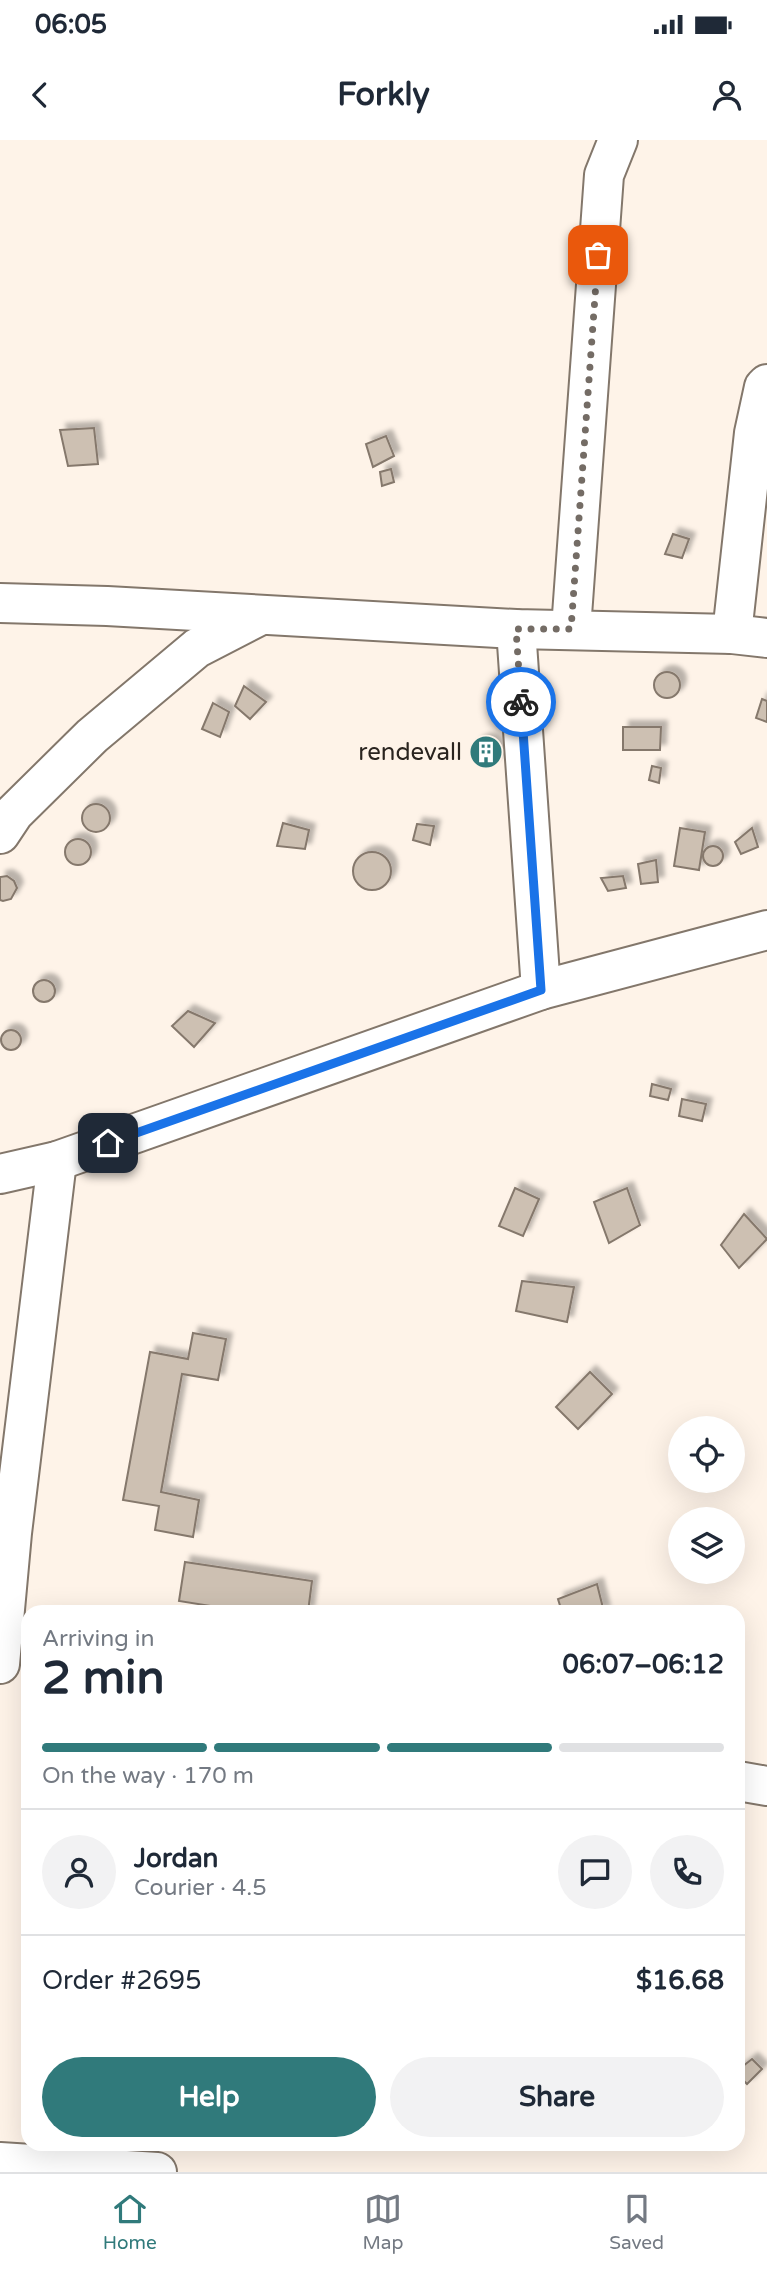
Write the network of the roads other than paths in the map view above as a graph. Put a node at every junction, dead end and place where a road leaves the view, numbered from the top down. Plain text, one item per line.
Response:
1 (618, 140) edge
2 (767, 384) edge
3 (0, 603) edge
4 (261, 615) junction
5 (516, 629) junction
6 (571, 629) junction
7 (750, 636) edge
8 (0, 834) edge
9 (767, 930) edge
10 (541, 990) junction
11 (57, 1161) junction
12 (0, 1174) edge
13 (6, 1531) edge
14 (0, 1664) edge
15 (745, 1782) edge
16 (767, 1786) edge
17 (0, 2162) edge
18 (157, 2172) edge

1 - 6 street
2 - 7 street
3 - 4 street
4 - 5 street
4 - 8 street
5 - 6 street
5 - 10 street
6 - 7 street
9 - 10 street
10 - 11 street
11 - 12 street
11 - 13 street
13 - 14 street
15 - 16 street
17 - 18 street

